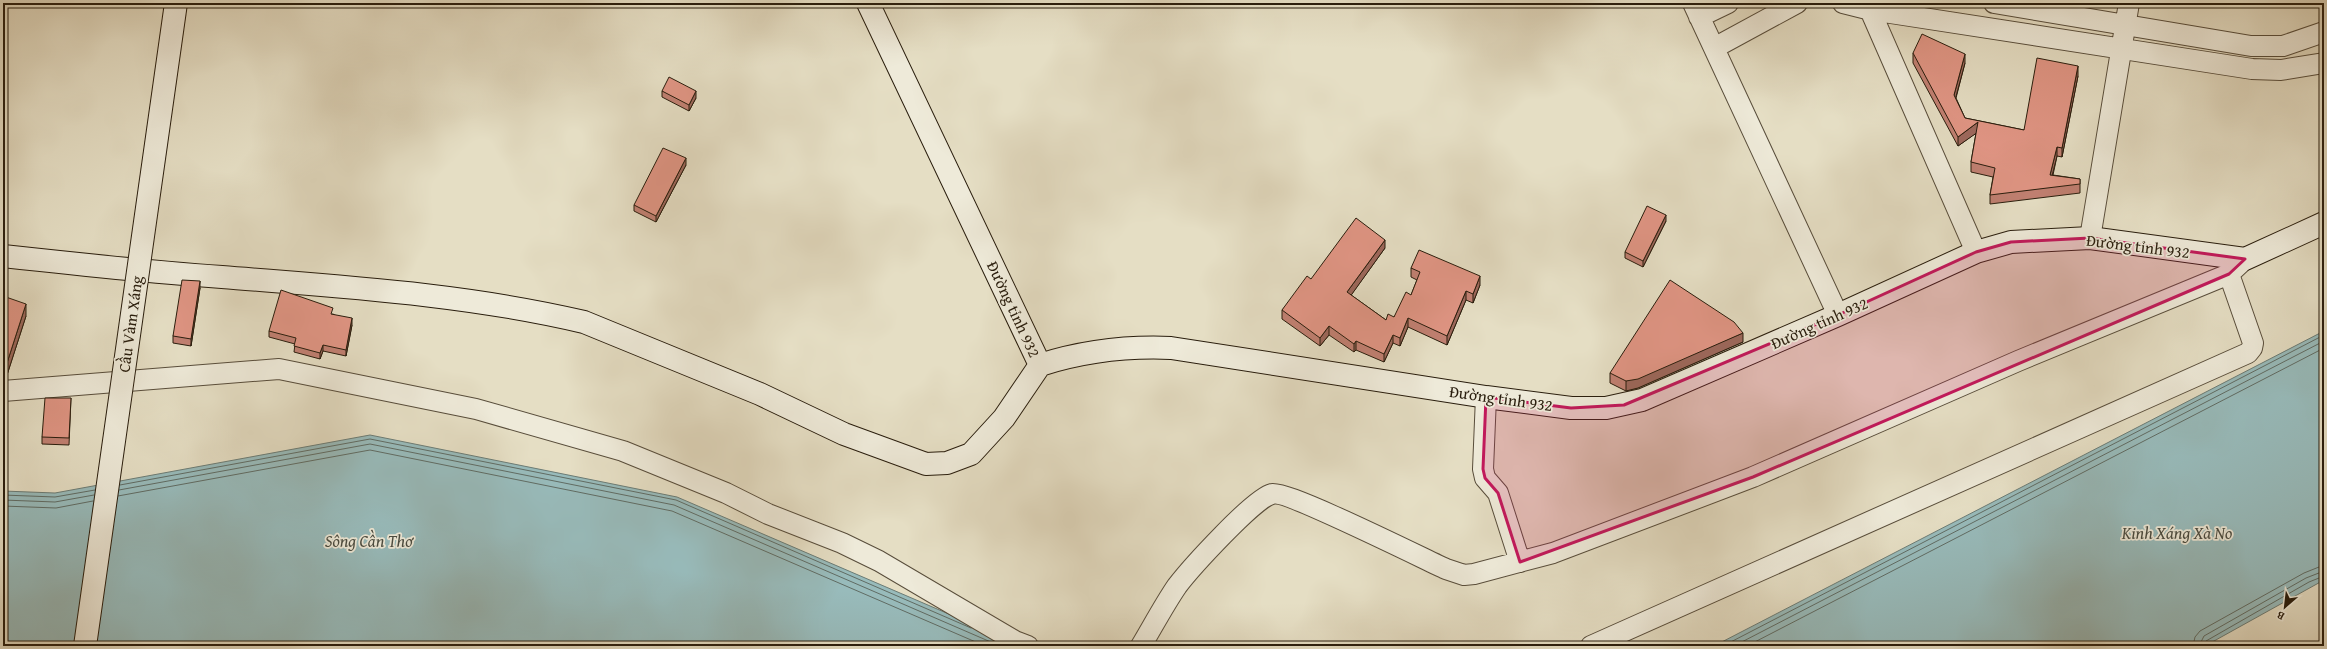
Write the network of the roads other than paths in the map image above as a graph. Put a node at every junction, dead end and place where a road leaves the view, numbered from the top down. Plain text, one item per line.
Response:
1 (176, 3) edge
2 (868, 3) edge
3 (1728, 3) edge
4 (1797, 3) edge
5 (1843, 3) edge
6 (1994, 3) edge
7 (2129, 3) edge
8 (1869, 7) edge
9 (1696, 10) edge
10 (2126, 26) junction
11 (2324, 32) edge
12 (1714, 48) junction
13 (2121, 50) junction
14 (2324, 63) edge
15 (2324, 223) edge
16 (2090, 238) junction
17 (1976, 252) junction
18 (3, 256) edge
19 (2245, 259) junction
20 (2229, 274) junction
21 (1838, 315) junction
22 (1040, 365) junction
23 (3, 391) edge
24 (1486, 397) junction
25 (1520, 562) junction
26 (85, 646) edge
27 (1028, 646) edge
28 (1141, 646) edge
29 (1591, 646) edge

1 - 26 main road, Cầu Vàm Xáng, bridge
2 - 22 main road, Đường tỉnh 932
3 - 9 street
4 - 12 street
5 - 8 street
6 - 10 street
7 - 10 street
8 - 13 street
8 - 17 street
9 - 12 street
10 - 11 street
10 - 13 street
12 - 21 street
13 - 14 street
13 - 16 street
15 - 19 main road
16 - 17 main road, Đường tỉnh 932
16 - 19 main road, Đường tỉnh 932
17 - 21 main road, Đường tỉnh 932
18 - 22 main road
19 - 20 street
20 - 25 street
20 - 29 street
21 - 24 main road, Đường tỉnh 932
22 - 24 main road, Đường tỉnh 932
23 - 27 street
24 - 25 street
25 - 28 street

